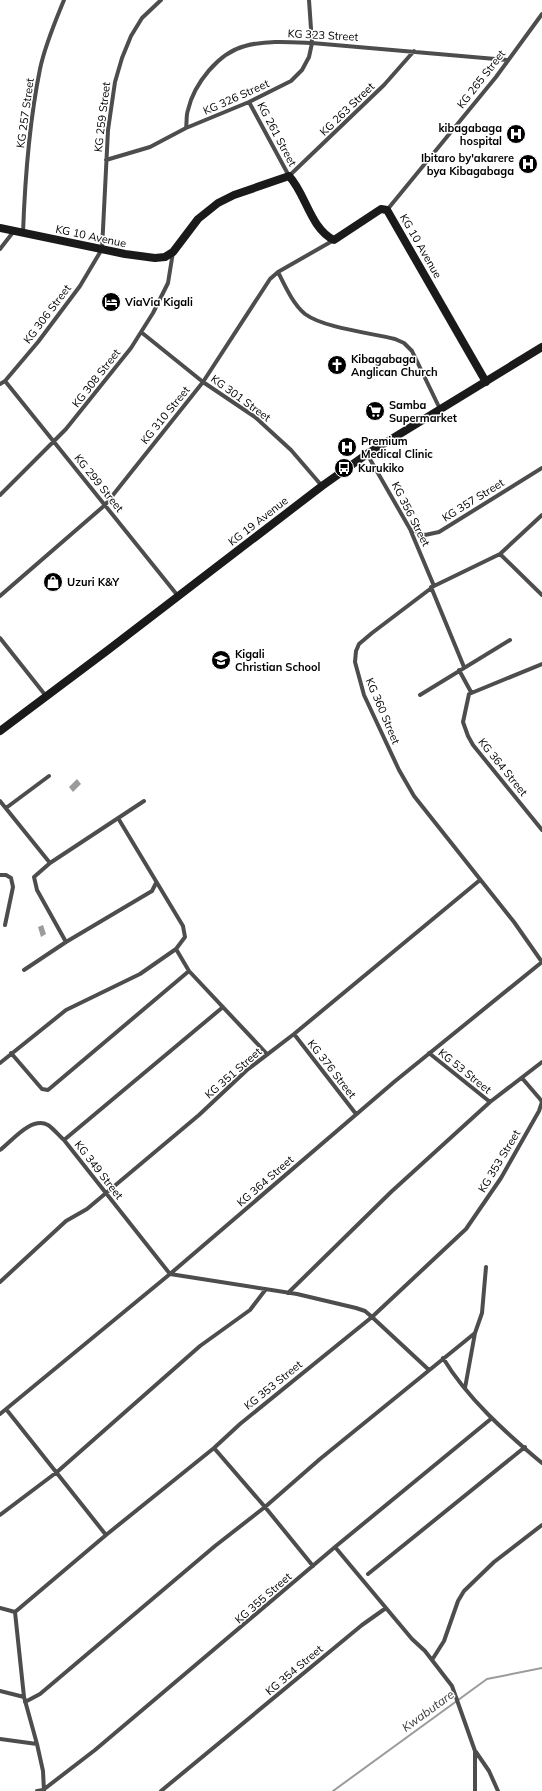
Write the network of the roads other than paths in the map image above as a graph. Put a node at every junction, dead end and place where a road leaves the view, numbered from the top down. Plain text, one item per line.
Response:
1 (64, 0) edge
2 (161, 0) edge
3 (309, 0) edge
4 (542, 14) edge
5 (312, 43) junction
6 (414, 51) junction
7 (508, 60) junction
8 (249, 102) junction
9 (186, 128) junction
10 (106, 160) junction
11 (289, 176) junction
12 (387, 210) junction
13 (0, 228) edge
14 (14, 231) junction
15 (23, 233) junction
16 (334, 240) junction
17 (0, 249) edge
18 (102, 249) junction
19 (173, 252) junction
20 (278, 272) junction
21 (141, 332) junction
22 (542, 346) edge
23 (5, 381) junction
24 (203, 382) junction
25 (486, 382) junction
26 (0, 384) edge
27 (441, 410) junction
28 (54, 442) junction
29 (367, 454) junction
30 (542, 468) edge
31 (322, 486) junction
32 (0, 495) edge
33 (105, 505) junction
34 (542, 515) edge
35 (410, 529) junction
36 (500, 554) junction
37 (432, 586) junction
38 (542, 595) edge
39 (0, 596) edge
40 (179, 596) junction
41 (0, 638) edge
42 (510, 640) dead end
43 (542, 664) edge
44 (464, 667) junction
45 (459, 670) junction
46 (471, 692) junction
47 (420, 695) dead end
48 (46, 696) junction
49 (0, 731) edge
50 (49, 776) dead end
51 (0, 801) edge
52 (144, 801) dead end
53 (6, 808) junction
54 (118, 818) junction
55 (542, 830) edge
56 (50, 863) junction
57 (0, 875) edge
58 (480, 880) junction
59 (156, 883) junction
60 (4, 925) dead end
61 (66, 942) junction
62 (176, 948) junction
63 (542, 962) edge
64 (24, 970) dead end
65 (189, 971) junction
66 (224, 1007) junction
67 (294, 1034) junction
68 (11, 1053) junction
69 (429, 1053) junction
70 (267, 1054) junction
71 (542, 1062) edge
72 (0, 1063) edge
73 (522, 1078) junction
74 (490, 1102) junction
75 (356, 1114) junction
76 (64, 1140) junction
77 (0, 1150) edge
78 (105, 1193) junction
79 (486, 1267) dead end
80 (170, 1274) junction
81 (0, 1282) edge
82 (266, 1289) junction
83 (288, 1293) junction
84 (372, 1317) junction
85 (476, 1333) junction
86 (443, 1358) junction
87 (429, 1370) junction
88 (465, 1388) junction
89 (6, 1409) junction
90 (0, 1414) edge
91 (492, 1418) junction
92 (214, 1448) junction
93 (525, 1448) junction
94 (542, 1463) edge
95 (57, 1472) junction
96 (265, 1507) junction
97 (0, 1515) edge
98 (542, 1524) edge
99 (106, 1535) junction
100 (335, 1547) junction
101 (313, 1566) junction
102 (368, 1574) dead end
103 (0, 1608) edge
104 (386, 1608) junction
105 (15, 1612) junction
106 (432, 1660) junction
107 (0, 1691) edge
108 (24, 1697) junction
109 (25, 1702) junction
110 (0, 1739) edge
111 (37, 1744) junction
112 (476, 1751) junction
113 (44, 1790) edge
114 (37, 1791) edge
115 (161, 1791) edge
116 (475, 1791) edge
117 (498, 1791) edge

1 - 15 street, KG 257 Street
2 - 10 street, KG 259 Street
3 - 5 street, KG 326 Street
4 - 7 street, KG 265 Street
5 - 6 street, KG 323 Street
5 - 8 street, KG 326 Street
5 - 9 street, KG 323 Street
6 - 7 street, KG 323 Street
6 - 11 street, KG 263 Street
7 - 12 street, KG 265 Street
8 - 9 street, KG 326 Street
8 - 11 street, KG 261 Street
9 - 10 street, KG 326 Street
10 - 18 street, KG 259 Street
11 - 16 main road
11 - 19 main road
12 - 16 main road, KG 10 Avenue
12 - 25 main road, KG 10 Avenue
13 - 14 main road, KG 10 Avenue
14 - 15 main road, KG 10 Avenue
14 - 17 street
15 - 18 main road, KG 10 Avenue
16 - 20 street, KG 310 Street
18 - 19 main road, KG 10 Avenue
18 - 23 street, KG 306 Street
19 - 21 street, KG 308 Street
20 - 24 street, KG 310 Street
20 - 27 street
21 - 24 street, KG 301 Street
21 - 28 street, KG 308 Street
22 - 25 main road, KG 19 Avenue
23 - 26 street, KG 306 Street
23 - 28 street, KG 299 Street
24 - 31 street, KG 301 Street
24 - 33 street, KG 310 Street
25 - 27 main road, KG 19 Avenue
27 - 29 main road, KG 19 Avenue
28 - 32 street, KG 308 Street
28 - 33 street, KG 299 Street
29 - 31 main road, KG 19 Avenue
29 - 35 street, KG 356 Street
30 - 35 street, KG 357 Street
31 - 40 main road, KG 19 Avenue
33 - 39 street, KG 310 Street
33 - 40 street, KG 299 Street
34 - 36 street, KG 360 Street
35 - 37 street, KG 356 Street
36 - 37 street, KG 360 Street
36 - 38 street
37 - 44 street, KG 356 Street
37 - 58 street, KG 360 Street
40 - 48 main road, KG 19 Avenue
41 - 48 street
42 - 44 street
43 - 46 street
44 - 45 street
45 - 46 street
45 - 47 street
46 - 55 street, KG 364 Street
48 - 49 main road, KG 19 Avenue
50 - 53 street
51 - 53 street
52 - 54 street
53 - 56 street
54 - 56 street
54 - 59 street
56 - 61 street
57 - 60 street
58 - 63 street, KG 360 Street
58 - 67 street, KG 351 Street
59 - 61 street
59 - 62 street
61 - 64 street
62 - 65 street
62 - 68 street
63 - 69 street, KG 364 Street
65 - 66 street
65 - 68 street
66 - 70 street
66 - 76 street
67 - 70 street, KG 351 Street
67 - 75 street, KG 376 Street
68 - 72 street
69 - 74 street, KG 53 Street
69 - 75 street, KG 364 Street
70 - 78 street, KG 351 Street
71 - 73 street
73 - 74 street
73 - 84 street, KG 353 Street
74 - 83 street
75 - 80 street, KG 364 Street
76 - 77 street, KG 349 Street
76 - 78 street, KG 349 Street
78 - 80 street, KG 349 Street
78 - 81 street, KG 351 Street
79 - 85 street
80 - 82 street
80 - 89 street, KG 364 Street
82 - 83 street
82 - 95 street
83 - 84 street
84 - 87 street
84 - 92 street, KG 353 Street
85 - 86 street
85 - 88 street
86 - 87 street
86 - 88 street
87 - 96 street
88 - 91 street
89 - 90 street, KG 364 Street
89 - 95 street
91 - 93 street
91 - 100 street, KG 355 Street
92 - 96 street
92 - 99 street, KG 353 Street
93 - 94 street
93 - 102 street
95 - 97 street
95 - 99 street
96 - 101 street
96 - 109 street
98 - 106 street
99 - 105 street, KG 353 Street
100 - 101 street, KG 355 Street
100 - 104 street
101 - 113 street, KG 355 Street
103 - 105 street
104 - 106 street
104 - 115 street, KG 354 Street
105 - 108 street
106 - 112 street
107 - 108 street
108 - 109 street
109 - 111 street
110 - 111 street
111 - 113 street
112 - 116 street
112 - 117 street
113 - 114 street

